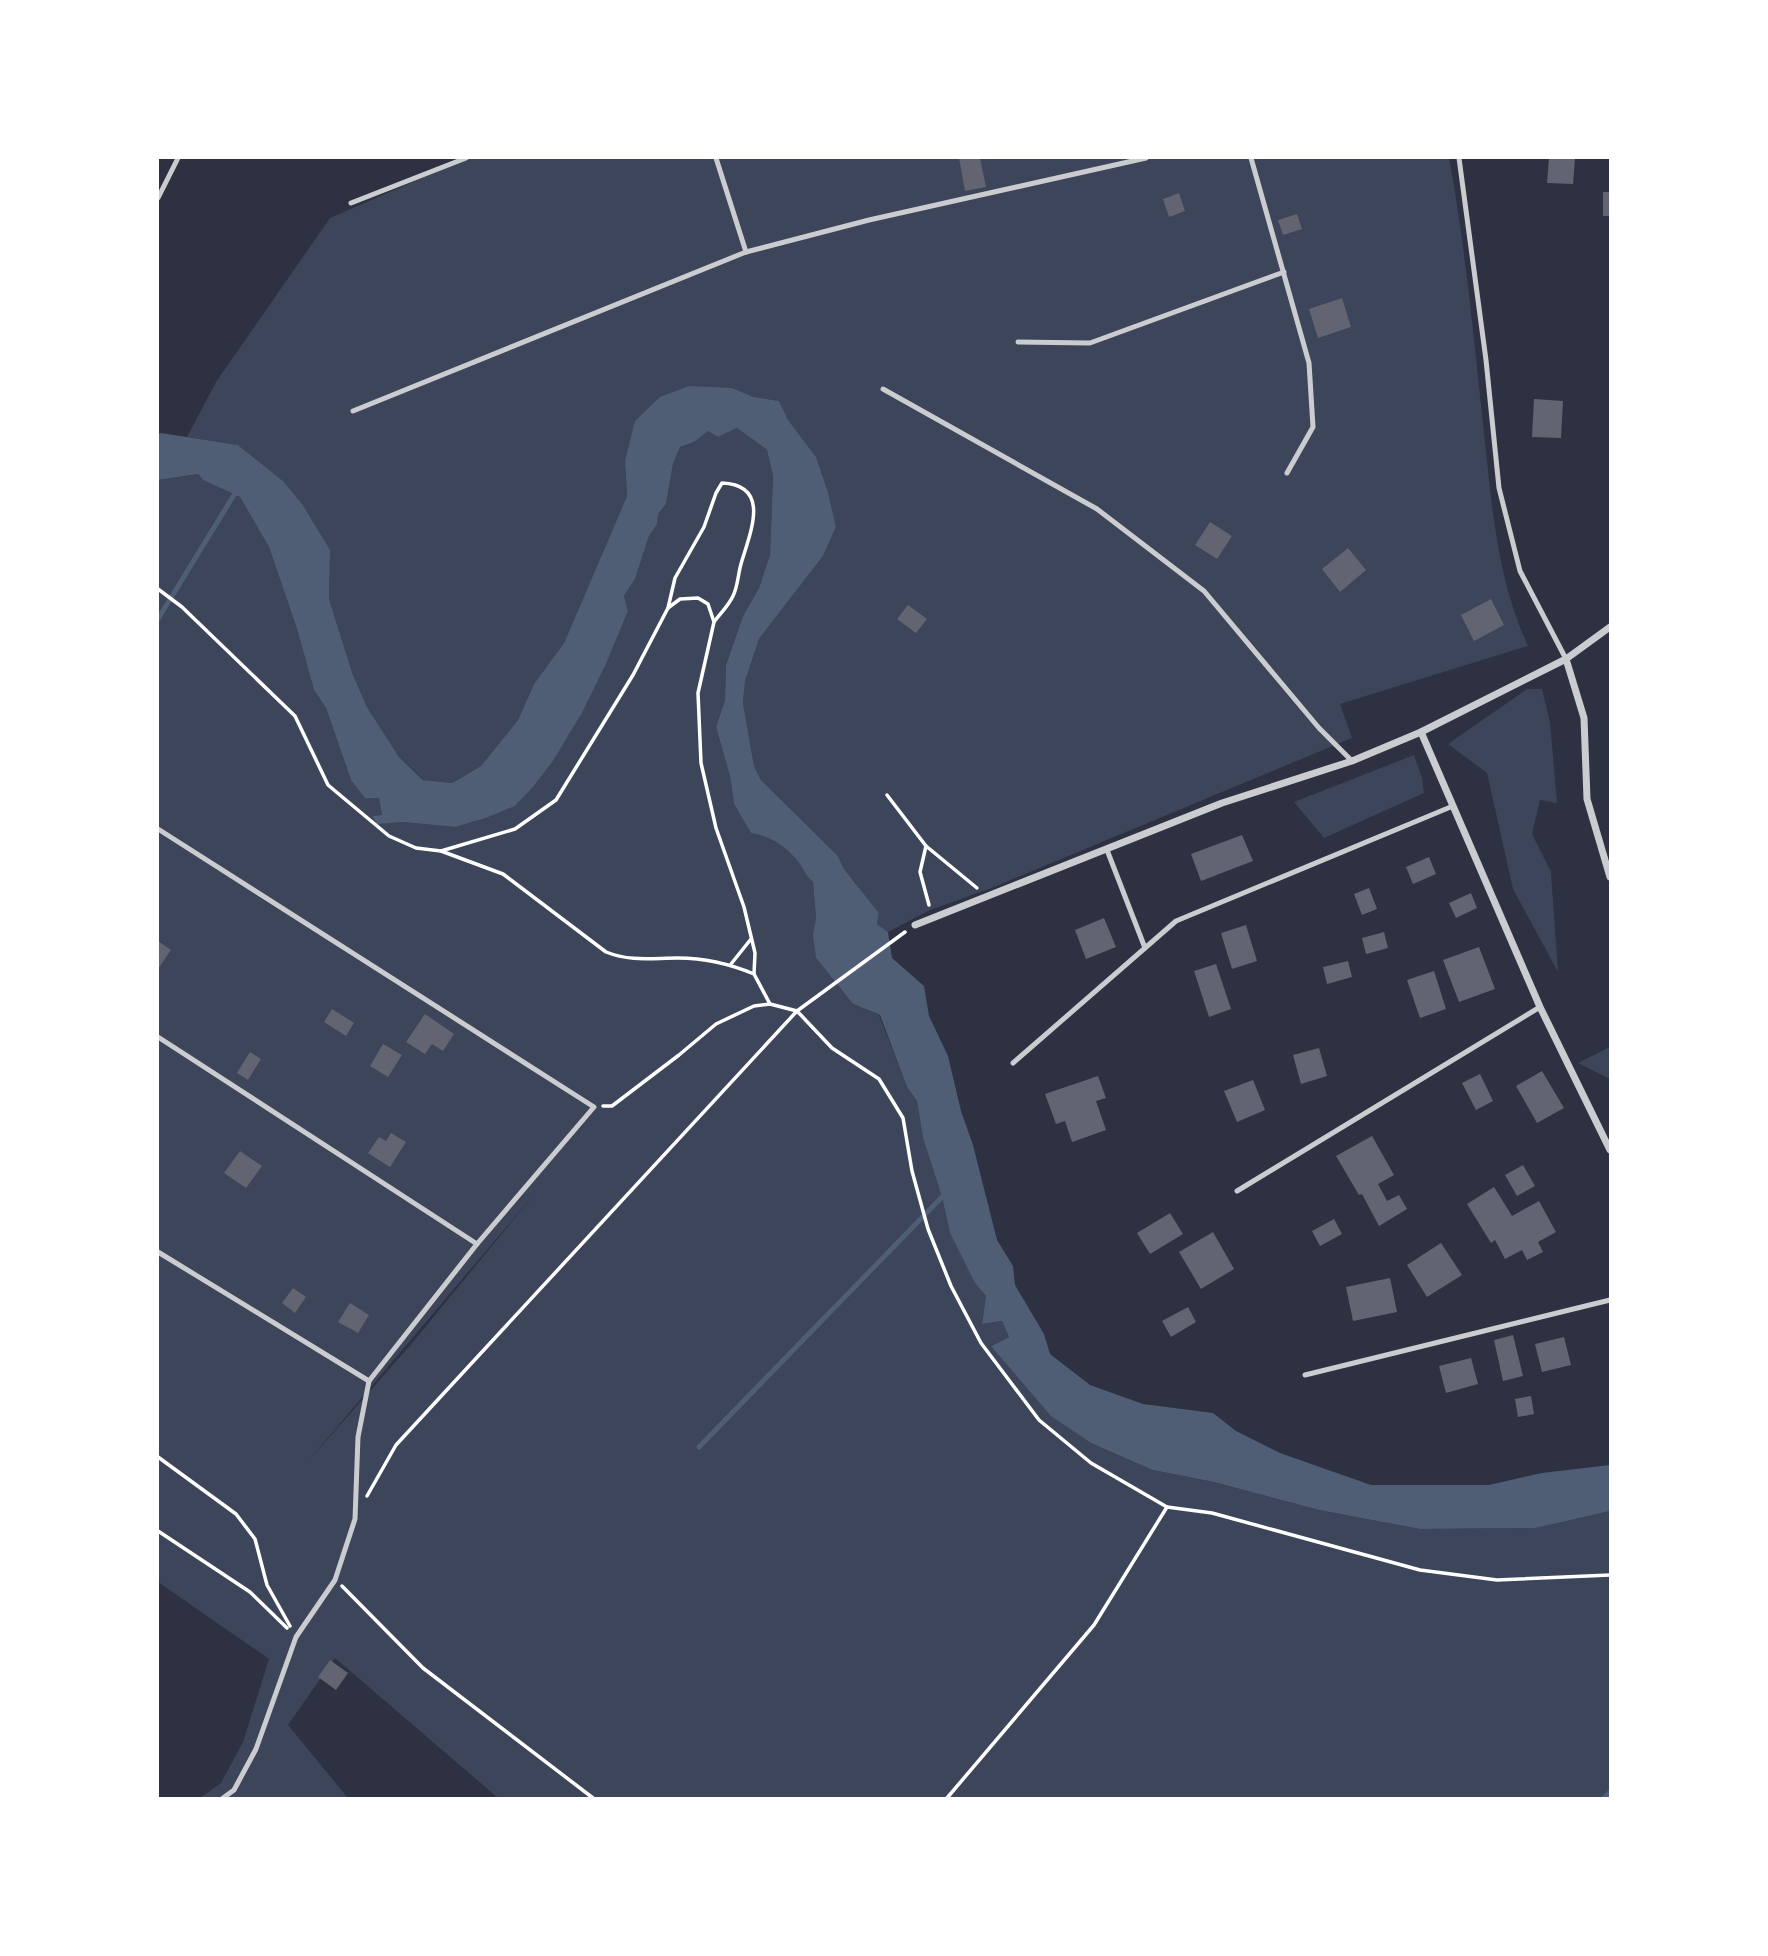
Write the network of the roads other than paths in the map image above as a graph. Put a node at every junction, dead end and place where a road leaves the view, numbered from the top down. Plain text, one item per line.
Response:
1 (178, 158) edge
2 (466, 158) edge
3 (716, 158) edge
4 (1146, 158) edge
5 (1251, 158) edge
6 (1459, 158) edge
7 (158, 198) edge
8 (351, 203) dead end
9 (747, 251) junction
10 (1284, 272) junction
11 (1018, 342) dead end
12 (883, 389) dead end
13 (353, 411) dead end
14 (1287, 474) dead end
15 (1611, 627) edge
16 (1566, 659) junction
17 (1421, 732) junction
18 (1352, 761) junction
19 (1453, 806) junction
20 (158, 829) edge
21 (1107, 850) junction
22 (1611, 877) edge
23 (915, 925) road end
24 (1145, 948) junction
25 (1540, 1007) junction
26 (158, 1037) edge
27 (1013, 1063) dead end
28 (1611, 1150) edge
29 (1237, 1191) dead end
30 (477, 1244) junction
31 (158, 1252) edge
32 (1611, 1300) edge
33 (1305, 1375) dead end
34 (369, 1381) junction
35 (222, 1798) edge

1 - 7 lane
2 - 8 lane
3 - 9 lane
4 - 9 lane
5 - 10 lane
6 - 16 lane
9 - 13 lane
10 - 11 lane
10 - 14 lane
12 - 18 lane
15 - 16 street
16 - 17 street
16 - 22 street
17 - 18 street
17 - 19 street
18 - 21 street
19 - 24 lane
19 - 25 street
20 - 30 lane
21 - 23 street
21 - 24 lane
24 - 27 lane
25 - 28 street
25 - 29 lane
26 - 30 lane
30 - 34 lane
31 - 34 lane
32 - 33 lane
34 - 35 lane

